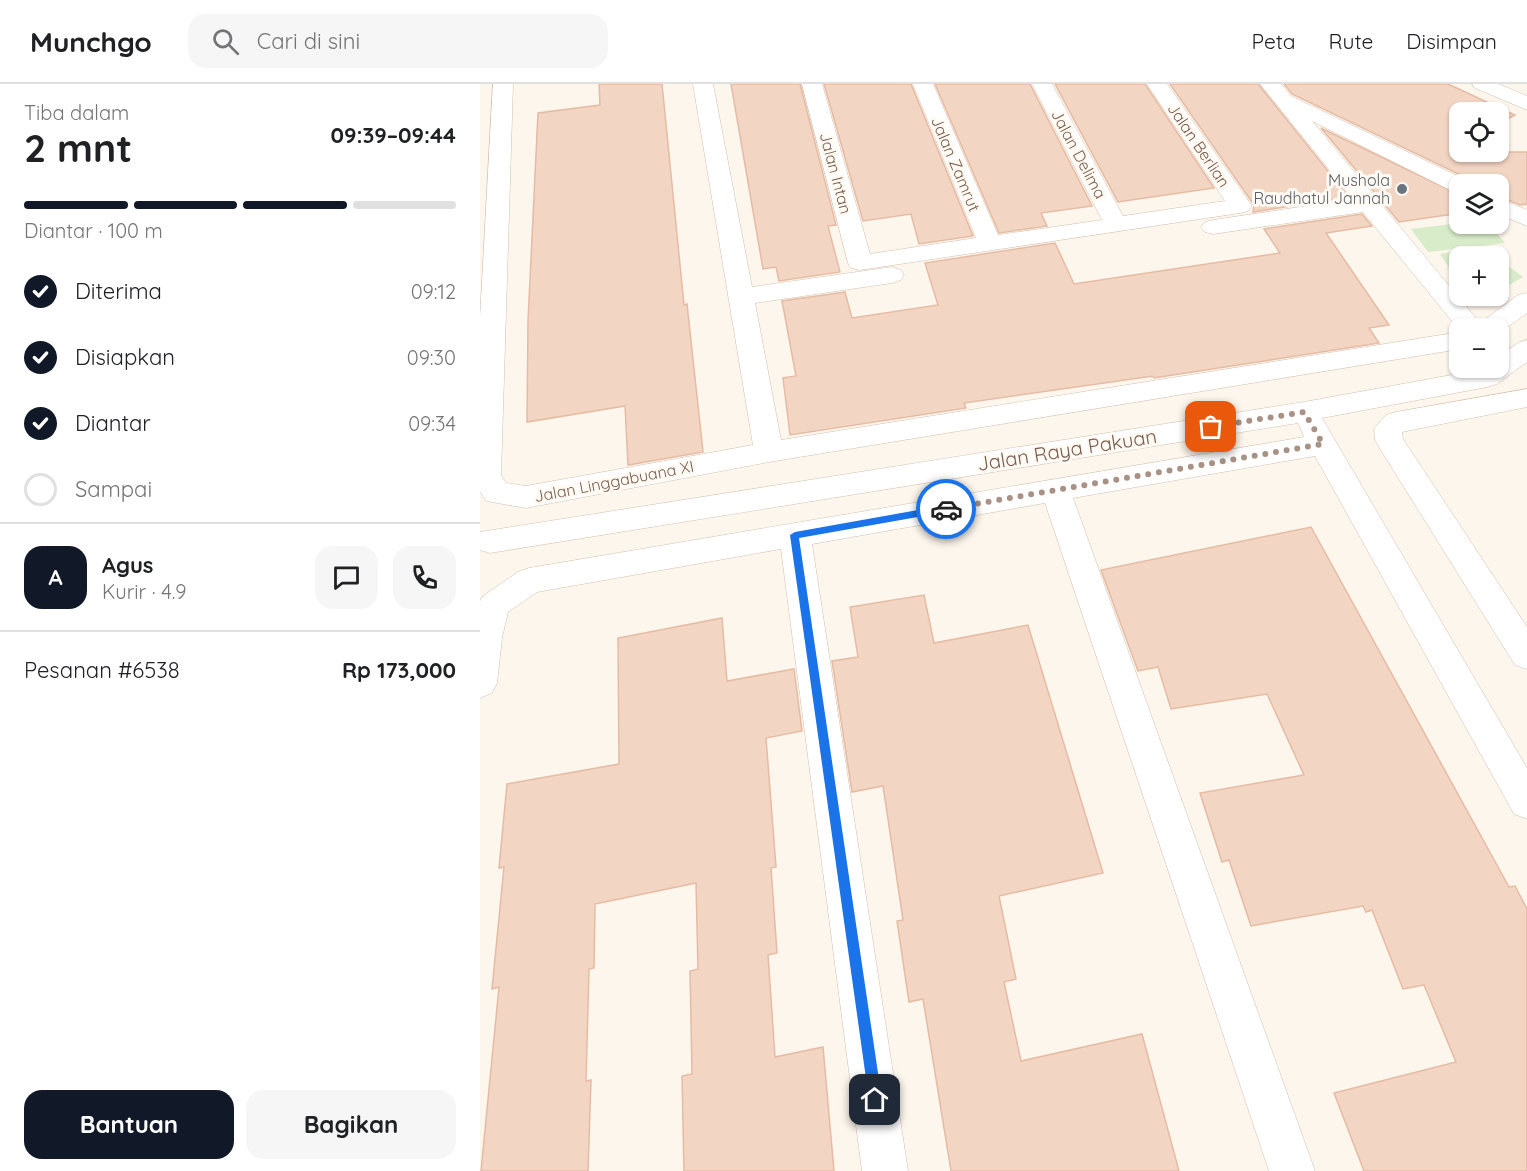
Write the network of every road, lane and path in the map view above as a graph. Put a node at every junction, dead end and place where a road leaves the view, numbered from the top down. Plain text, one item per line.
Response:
1 (503, 84) edge
2 (703, 84) edge
3 (812, 84) edge
4 (923, 84) edge
5 (1042, 84) edge
6 (1157, 84) edge
7 (1482, 84) edge
8 (1275, 91) edge
9 (1527, 104) edge
10 (1449, 180) edge
11 (1367, 204) junction
12 (1509, 210) edge
13 (1527, 219) edge
14 (1116, 225) junction
15 (990, 244) junction
16 (740, 297) junction
17 (1527, 301) edge
18 (1463, 318) edge
19 (1504, 318) edge
20 (1449, 342) edge
21 (1527, 349) edge
22 (1527, 398) edge
23 (1304, 412) junction
24 (1323, 444) junction
25 (769, 453) junction
26 (1055, 490) junction
27 (795, 535) junction
28 (483, 544) edge
29 (1527, 655) edge
30 (480, 683) edge
31 (1527, 802) edge
32 (885, 1171) edge
33 (1292, 1171) edge

1 - 25 street, Jalan Linggabuana XI
2 - 16 street
3 - 15 street, Jalan Intan
4 - 15 street, Jalan Zamrut
5 - 14 street, Jalan Delima
6 - 14 street, Jalan Berlian
7 - 9 street
8 - 10 street
8 - 11 street
11 - 16 street
11 - 18 street
12 - 13 street
14 - 15 street
16 - 25 street
17 - 19 street
20 - 25 street, Jalan Linggabuana XI
21 - 23 street, Jalan Raya Pakuan
22 - 29 street
23 - 24 street
23 - 28 street, Jalan Raya Pakuan
24 - 26 street
24 - 31 street
26 - 27 street
26 - 33 street
27 - 30 street
27 - 32 street

